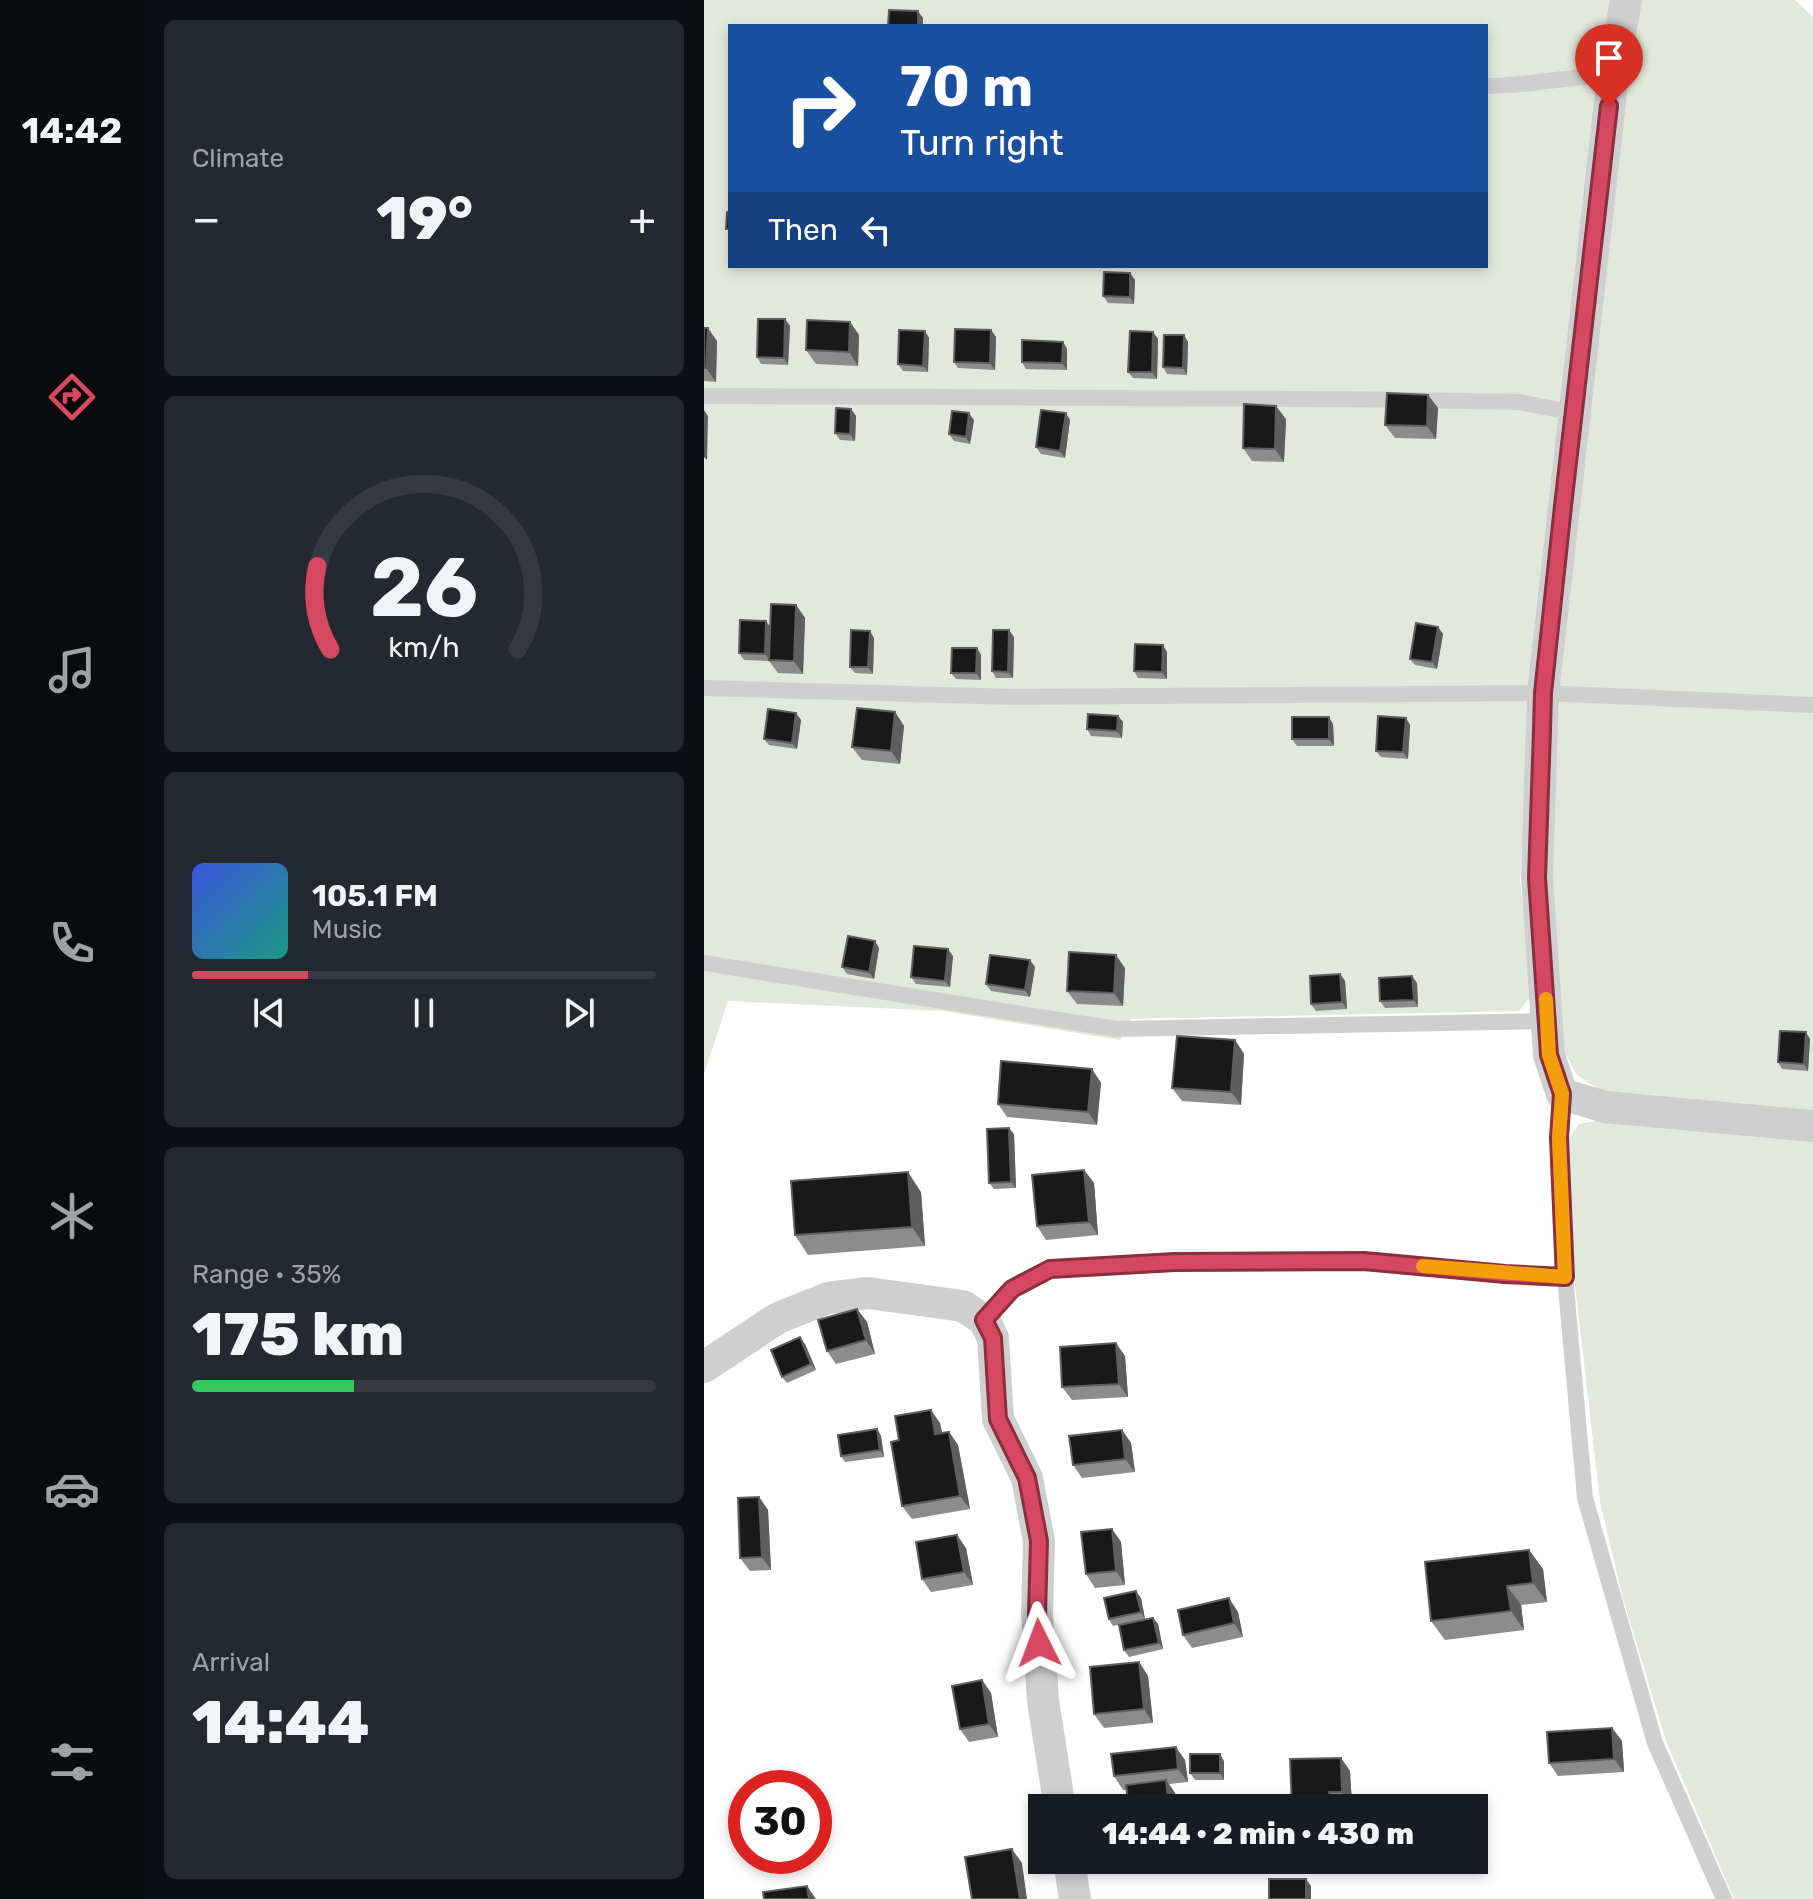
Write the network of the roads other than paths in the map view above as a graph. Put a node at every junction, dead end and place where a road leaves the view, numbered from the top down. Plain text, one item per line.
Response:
1 (1626, 0) edge
2 (1613, 75) junction
3 (1488, 86) edge
4 (704, 396) edge
5 (1574, 413) junction
6 (704, 688) edge
7 (1543, 693) junction
8 (1813, 705) edge
9 (704, 963) edge
10 (1548, 1021) junction
11 (1562, 1094) junction
12 (1813, 1126) edge
13 (1565, 1277) junction
14 (984, 1320) junction
15 (704, 1367) edge
16 (1058, 1794) edge
17 (1071, 1874) edge
18 (1075, 1899) edge
19 (1724, 1899) edge

1 - 2 street
2 - 3 lane
2 - 5 street
4 - 5 lane
5 - 7 street
6 - 7 lane
7 - 8 lane
7 - 10 street
9 - 10 lane
10 - 11 street
11 - 12 street
11 - 13 lane
13 - 14 lane
13 - 19 lane
14 - 15 street
14 - 16 street
17 - 18 street

